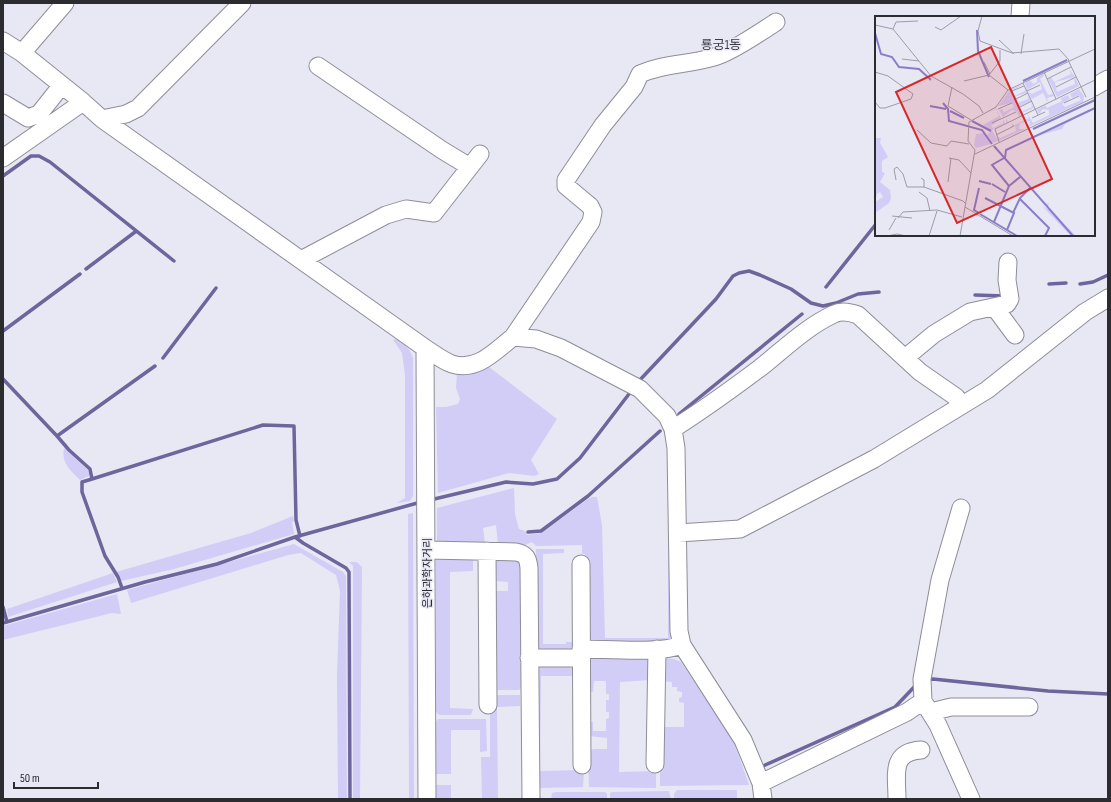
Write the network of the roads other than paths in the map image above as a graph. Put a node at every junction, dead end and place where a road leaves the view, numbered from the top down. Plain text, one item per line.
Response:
1 (65, 3) edge
2 (242, 3) edge
3 (1021, 3) edge
4 (1020, 16) edge
5 (776, 22) dead end
6 (3, 41) edge
7 (22, 53) junction
8 (318, 66) dead end
9 (1108, 79) edge
10 (62, 85) junction
11 (1095, 87) edge
12 (83, 102) junction
13 (3, 103) edge
14 (102, 119) junction
15 (3, 158) edge
16 (301, 260) junction
17 (1008, 262) dead end
18 (1108, 298) edge
19 (995, 308) junction
20 (1015, 335) dead end
21 (513, 337) junction
22 (425, 348) junction
23 (905, 358) junction
24 (962, 405) junction
25 (673, 429) junction
26 (961, 508) dead end
27 (678, 533) junction
28 (427, 550) junction
29 (487, 551) junction
30 (581, 564) dead end
31 (682, 645) junction
32 (657, 649) junction
33 (581, 653) junction
34 (530, 658) junction
35 (488, 705) dead end
36 (1029, 706) dead end
37 (927, 707) junction
38 (921, 750) dead end
39 (655, 764) dead end
40 (582, 765) dead end
41 (762, 791) edge
42 (427, 799) edge
43 (532, 799) edge
44 (897, 799) edge
45 (971, 799) edge

1 - 7 street
2 - 14 street
3 - 4 street
5 - 21 street
6 - 7 street
7 - 10 street
8 - 16 street
9 - 11 street
10 - 12 street
10 - 13 street
12 - 14 street
12 - 15 street
14 - 16 street
16 - 22 street
17 - 19 street
18 - 24 street
19 - 20 street
19 - 23 street
21 - 22 street
21 - 25 street
22 - 28 street, 은하과학자거리
23 - 24 street
23 - 25 street
24 - 27 street
25 - 27 street
26 - 37 street
27 - 31 street
28 - 29 street
28 - 42 street, 은하과학자거리
29 - 34 street
29 - 35 street
30 - 33 street
31 - 32 street
31 - 41 street
32 - 33 street
32 - 39 street
33 - 34 street
33 - 40 street
34 - 43 street
36 - 37 street
37 - 41 street
37 - 45 street
38 - 44 street

